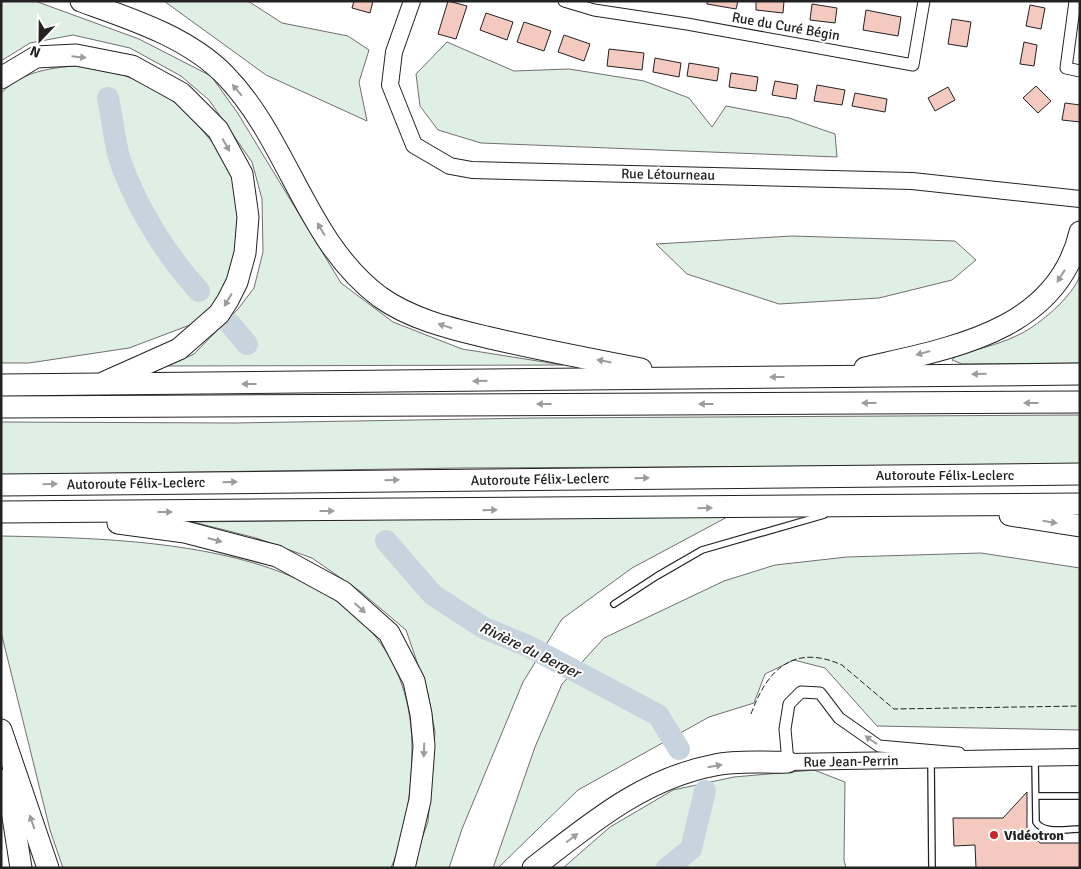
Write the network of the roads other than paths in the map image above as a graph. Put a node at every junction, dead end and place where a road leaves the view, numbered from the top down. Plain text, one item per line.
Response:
1 (81, 1) edge
2 (412, 1) edge
3 (564, 1) edge
4 (924, 1) edge
5 (1075, 1) edge
6 (595, 6) edge
7 (1080, 71) edge
8 (1, 78) edge
9 (1080, 199) edge
10 (1080, 232) edge
11 (1080, 374) edge
12 (686, 377) junction
13 (826, 377) junction
14 (1, 385) edge
15 (99, 385) junction
16 (1080, 402) edge
17 (1, 407) edge
18 (1080, 474) edge
19 (1, 485) edge
20 (1080, 504) edge
21 (857, 506) junction
22 (950, 506) junction
23 (1, 512) edge
24 (29, 512) junction
25 (1080, 526) edge
26 (614, 604) dead end
27 (1, 730) edge
28 (1, 739) edge
29 (1005, 757) junction
30 (1034, 757) junction
31 (1080, 757) edge
32 (931, 759) junction
33 (788, 762) junction
34 (1036, 796) junction
35 (1080, 796) edge
36 (1080, 829) edge
37 (539, 864) edge
38 (21, 868) edge
39 (48, 868) edge
40 (404, 868) edge
41 (932, 868) edge

12 -> 1 highway
2 - 9 street, Rue Létourneau
3 - 6 street, Rue du Curé Bégin
4 - 6 street, Rue du Curé Bégin
5 - 7 street
8 -> 15 highway
10 -> 13 highway
11 -> 13 highway
13 -> 12 highway
12 -> 15 highway
14 - 15 highway
16 -> 17 highway
19 -> 18 highway, Autoroute Félix-Leclerc
20 - 22 highway
21 - 22 highway
24 -> 21 highway
21 - 26 lane
22 -> 25 highway
23 - 24 highway
24 -> 40 highway
39 -> 27 highway
28 - 38 highway
29 - 30 street, Rue Jean-Perrin
29 - 32 street, Rue Jean-Perrin
29 -> 33 street, Rue Jean-Perrin
30 - 31 street, Rue Jean-Perrin
30 - 34 lane
32 - 33 street, Rue Jean-Perrin
32 - 41 lane
37 -> 33 highway
34 - 35 lane
34 - 36 lane

